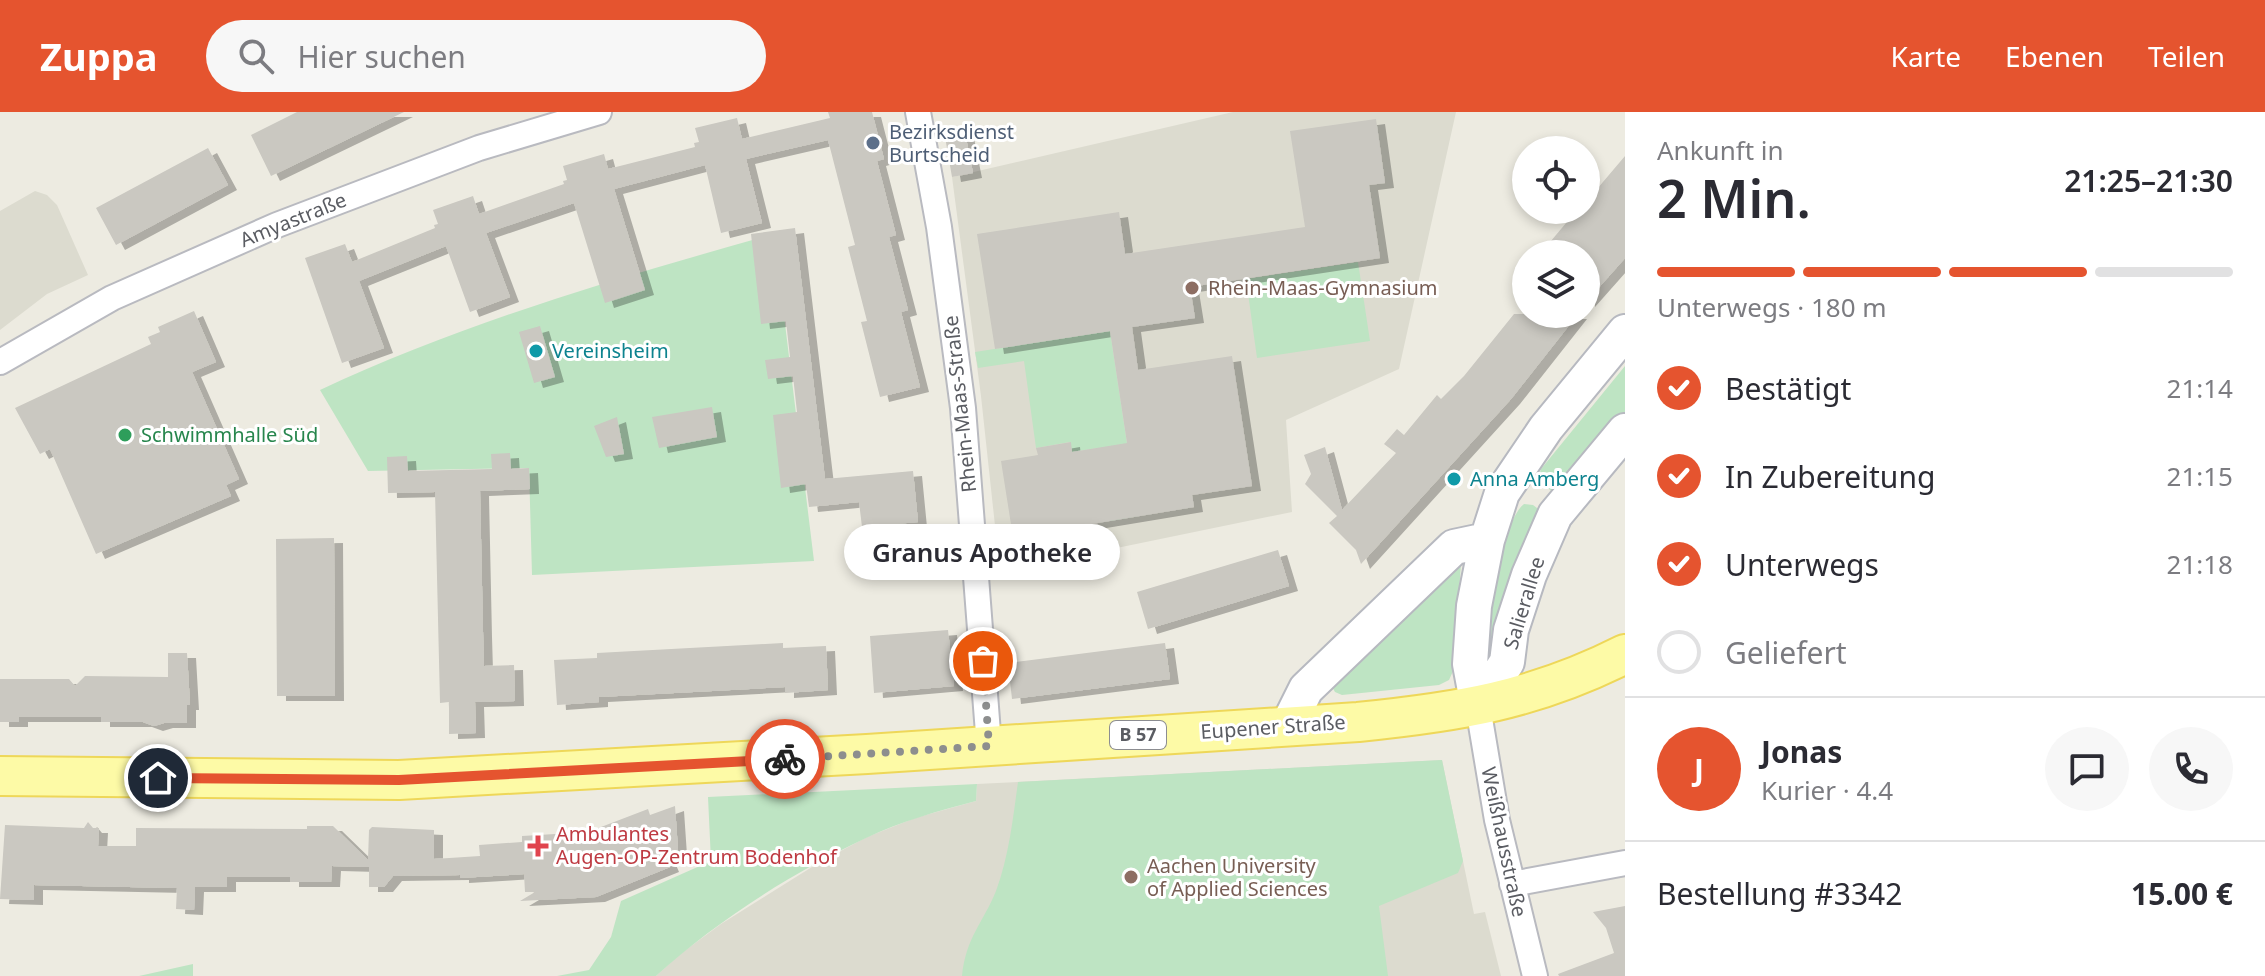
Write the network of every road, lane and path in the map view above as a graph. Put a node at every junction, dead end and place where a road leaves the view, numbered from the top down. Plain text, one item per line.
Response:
1 (599, 112) edge
2 (918, 112) edge
3 (1625, 332) edge
4 (0, 362) edge
5 (1625, 431) edge
6 (1513, 473) junction
7 (1555, 515) junction
8 (1487, 540) junction
9 (1625, 654) edge
10 (1478, 707) junction
11 (1287, 727) junction
12 (989, 746) junction
13 (0, 776) edge
14 (1625, 863) edge
15 (1512, 884) junction
16 (1535, 976) edge

1 - 4 street, Amyastraße
2 - 12 street, Rhein-Maas-Straße
3 - 6 street, Salierallee
5 - 7 street, Salierallee
6 - 7 street
6 - 8 street, Salierallee
7 - 10 street, Salierallee
8 - 10 street, Salierallee
8 - 11 street
9 - 10 main road, Eupener Straße / B 57
10 - 11 main road, Eupener Straße / B 57
10 - 15 street, Weißhausstraße
11 - 12 main road, Eupener Straße / B 57
12 - 13 main road, Eupener Straße / B 57
14 - 15 street
15 - 16 street, Weißhausstraße

